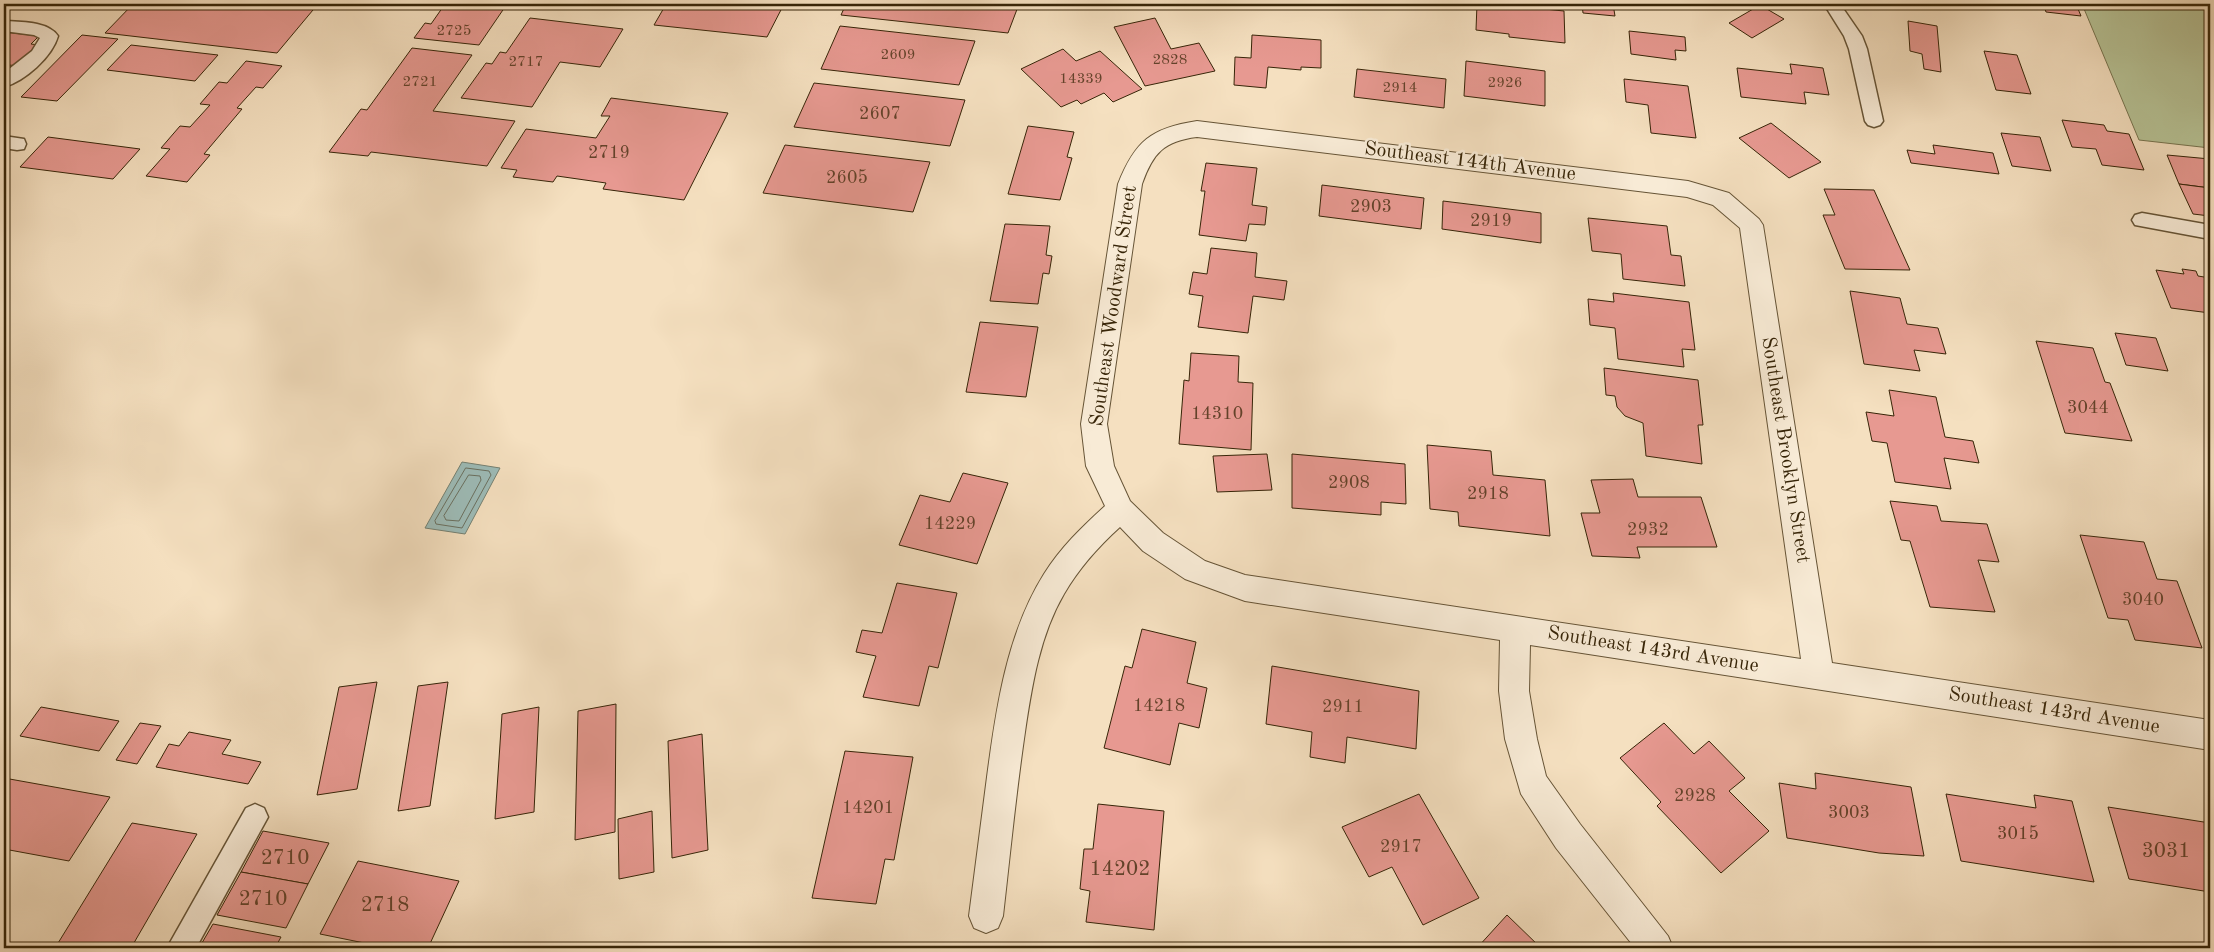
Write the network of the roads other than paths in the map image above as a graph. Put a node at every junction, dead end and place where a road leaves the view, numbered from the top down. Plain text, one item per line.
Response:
1 (1832, 4) edge
2 (4, 26) edge
3 (4, 81) edge
4 (1874, 121) dead end
5 (1178, 130) joint
6 (2142, 220) dead end
7 (1751, 225) joint
8 (2210, 232) edge
9 (1120, 509) junction
10 (1515, 629) junction
11 (1820, 674) junction
12 (2210, 735) edge
13 (255, 817) dead end
14 (986, 916) dead end
15 (181, 948) edge
16 (1656, 948) edge

1 - 4 lane
2 - 3 lane
5 - 7 street, Southeast 144th Avenue
5 - 9 street, Southeast Woodward Street
6 - 8 lane
7 - 11 street, Southeast Brooklyn Street
9 - 10 street, Southeast 143rd Avenue
9 - 14 street
10 - 11 street, Southeast 143rd Avenue
10 - 16 street
11 - 12 street, Southeast 143rd Avenue
13 - 15 lane

